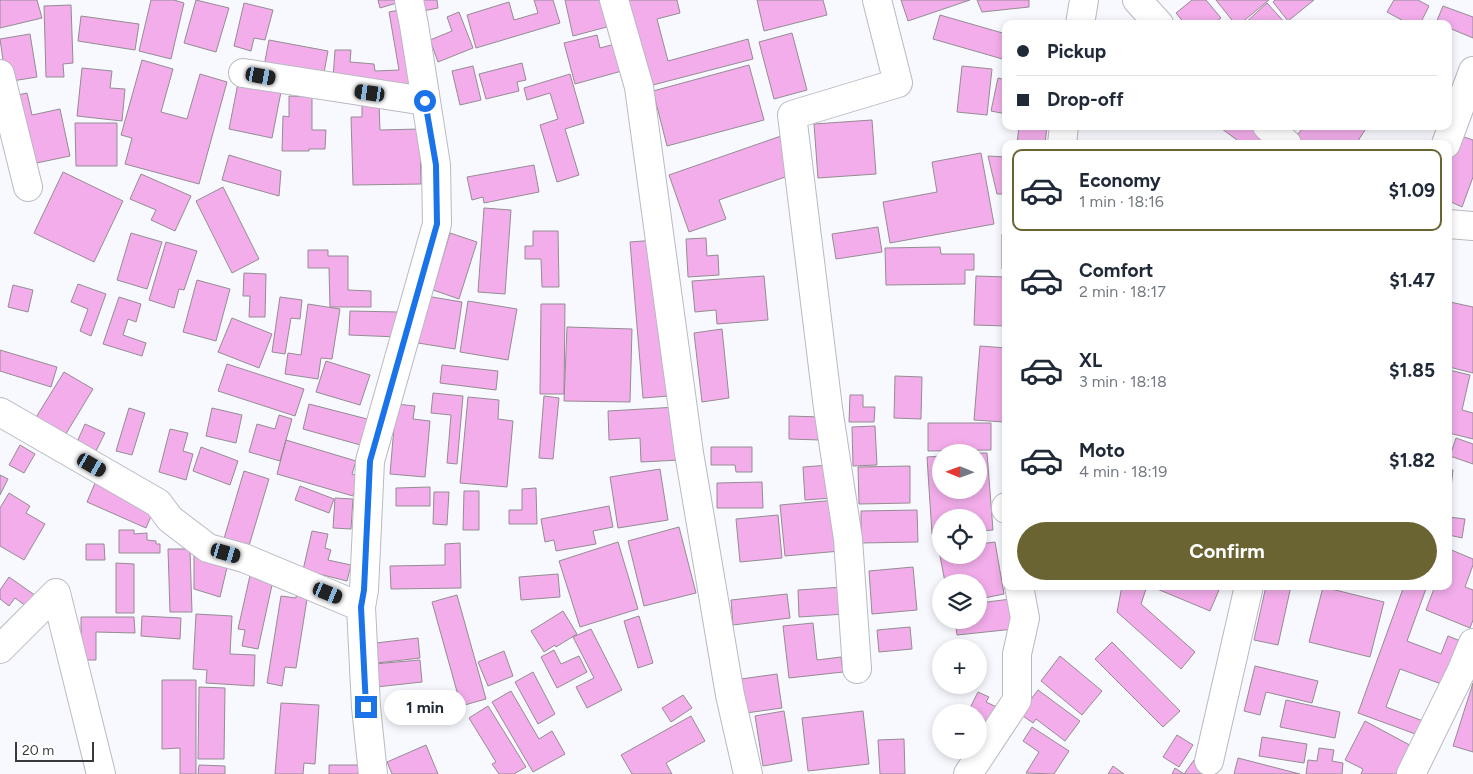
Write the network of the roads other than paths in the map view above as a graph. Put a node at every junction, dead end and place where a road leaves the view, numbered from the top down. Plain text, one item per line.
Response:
1 (409, 0) edge
2 (614, 0) edge
3 (877, 0) edge
4 (1084, 0) edge
5 (1137, 0) edge
6 (1081, 20) edge
7 (1155, 20) edge
8 (1473, 71) edge
9 (243, 73) dead end
10 (0, 74) edge
11 (425, 101) junction
12 (1452, 128) edge
13 (1271, 130) edge
14 (1283, 140) edge
15 (28, 187) dead end
16 (1452, 224) edge
17 (1473, 226) edge
18 (0, 412) edge
19 (1020, 590) edge
20 (1248, 590) edge
21 (361, 607) junction
22 (1473, 642) edge
23 (0, 649) edge
24 (857, 668) dead end
25 (1209, 761) dead end
26 (101, 774) edge
27 (373, 774) edge
28 (748, 774) edge
29 (968, 774) edge
30 (1411, 774) edge

1 - 11 street
2 - 28 street
3 - 24 street
4 - 6 street
5 - 7 street
8 - 12 street
9 - 11 street
10 - 15 street
11 - 21 street
13 - 14 street
16 - 17 street
18 - 21 street
19 - 29 street
20 - 25 street
21 - 27 street
22 - 30 street
23 - 26 street

